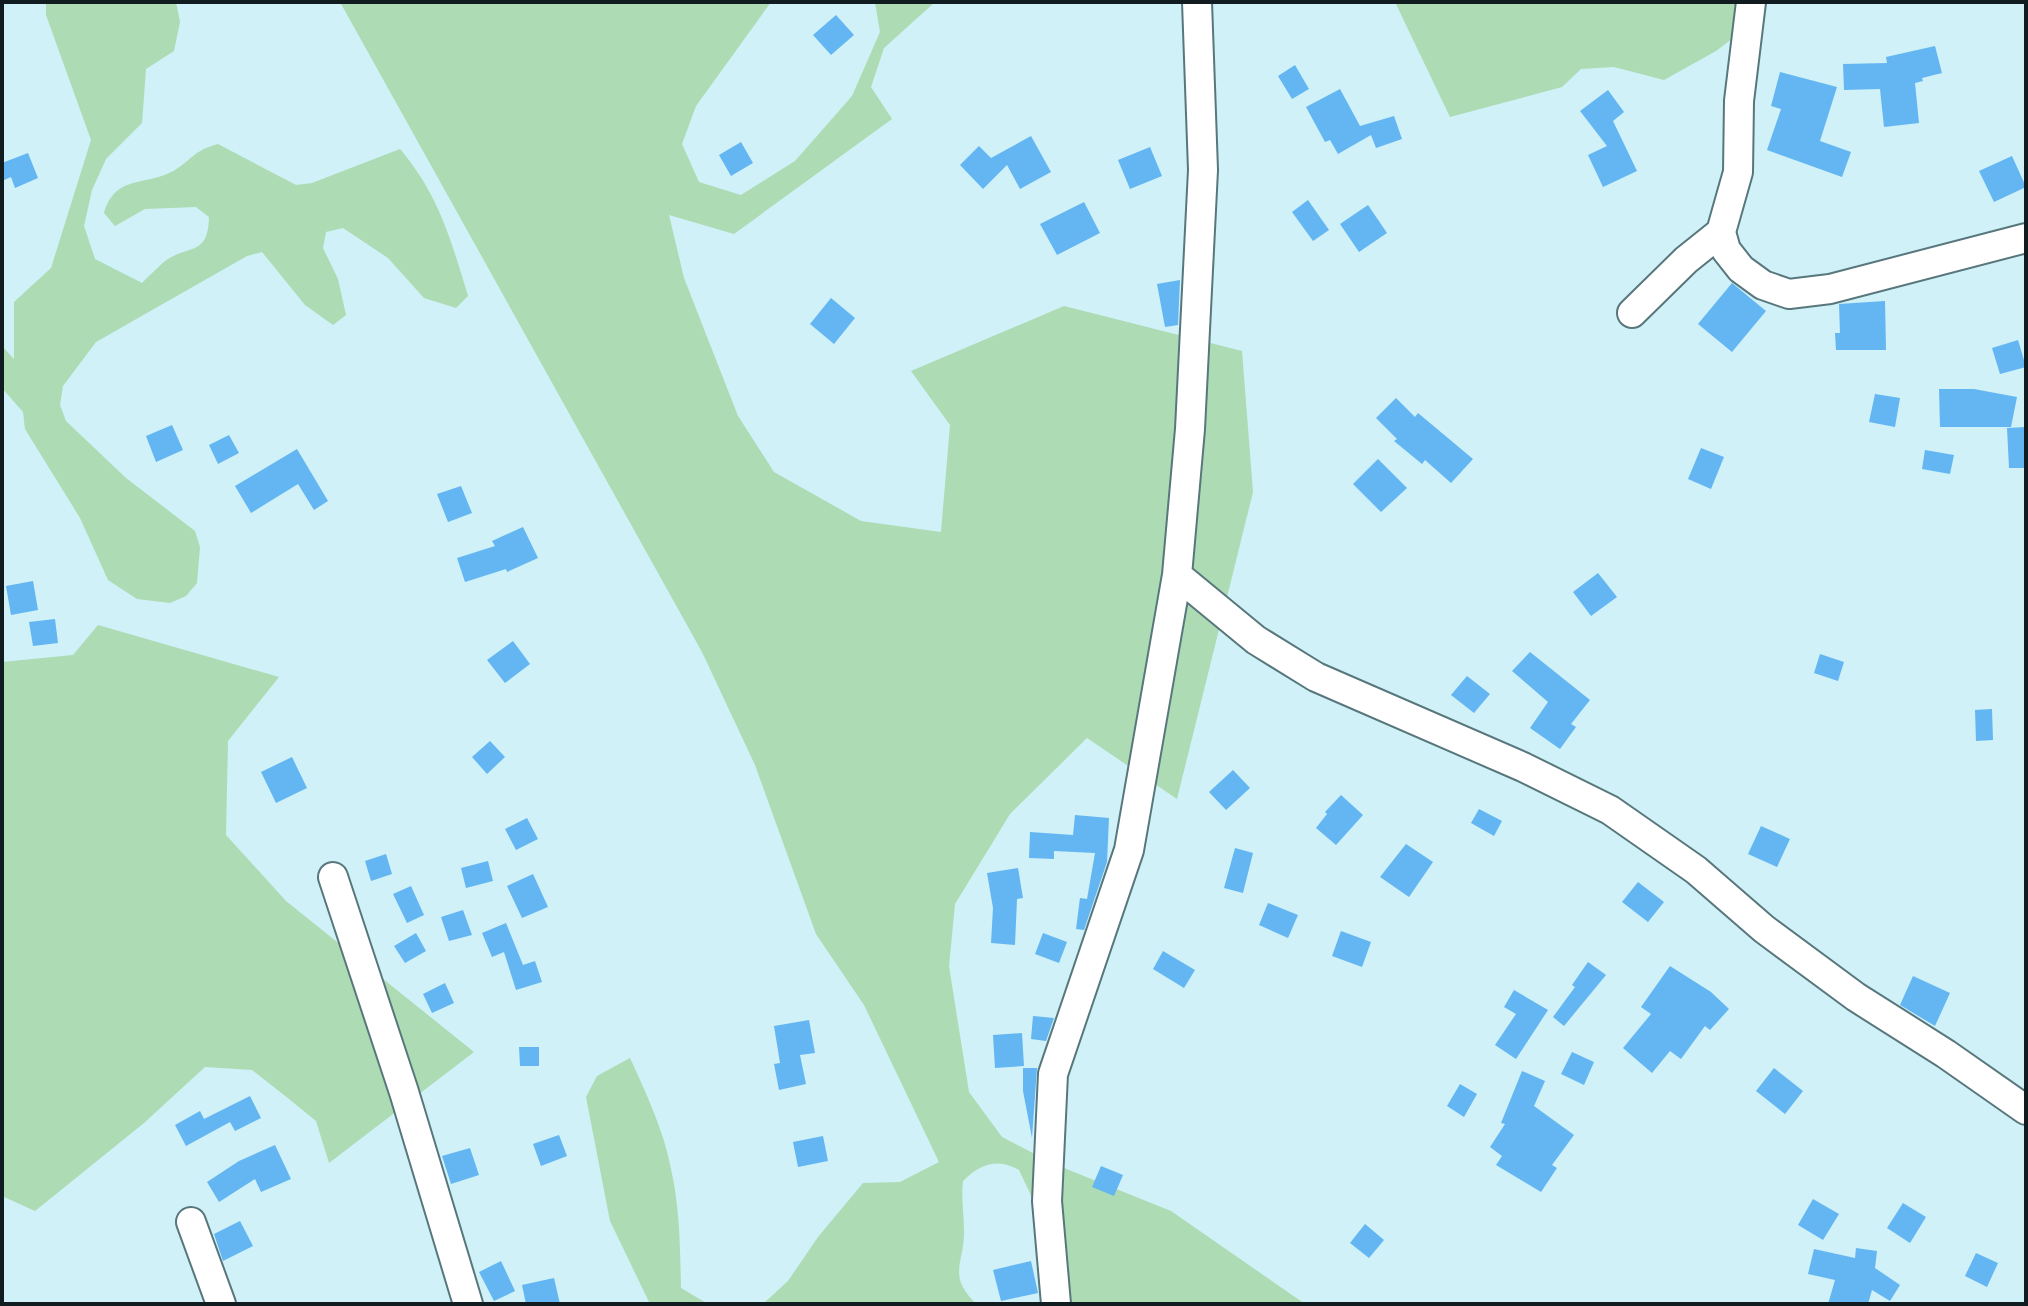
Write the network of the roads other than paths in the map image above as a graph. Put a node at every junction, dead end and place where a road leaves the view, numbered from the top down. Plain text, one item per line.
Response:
1 (1197, 2) edge
2 (1751, 2) edge
3 (1721, 232) junction
4 (2026, 238) edge
5 (1632, 313) dead end
6 (1177, 575) junction
7 (333, 877) dead end
8 (2026, 1110) edge
9 (191, 1222) dead end
10 (221, 1304) edge
11 (468, 1304) edge
12 (1056, 1304) edge

1 - 6 street
2 - 3 street
3 - 4 street
3 - 5 street
6 - 8 street
6 - 12 street
7 - 11 street
9 - 10 street

